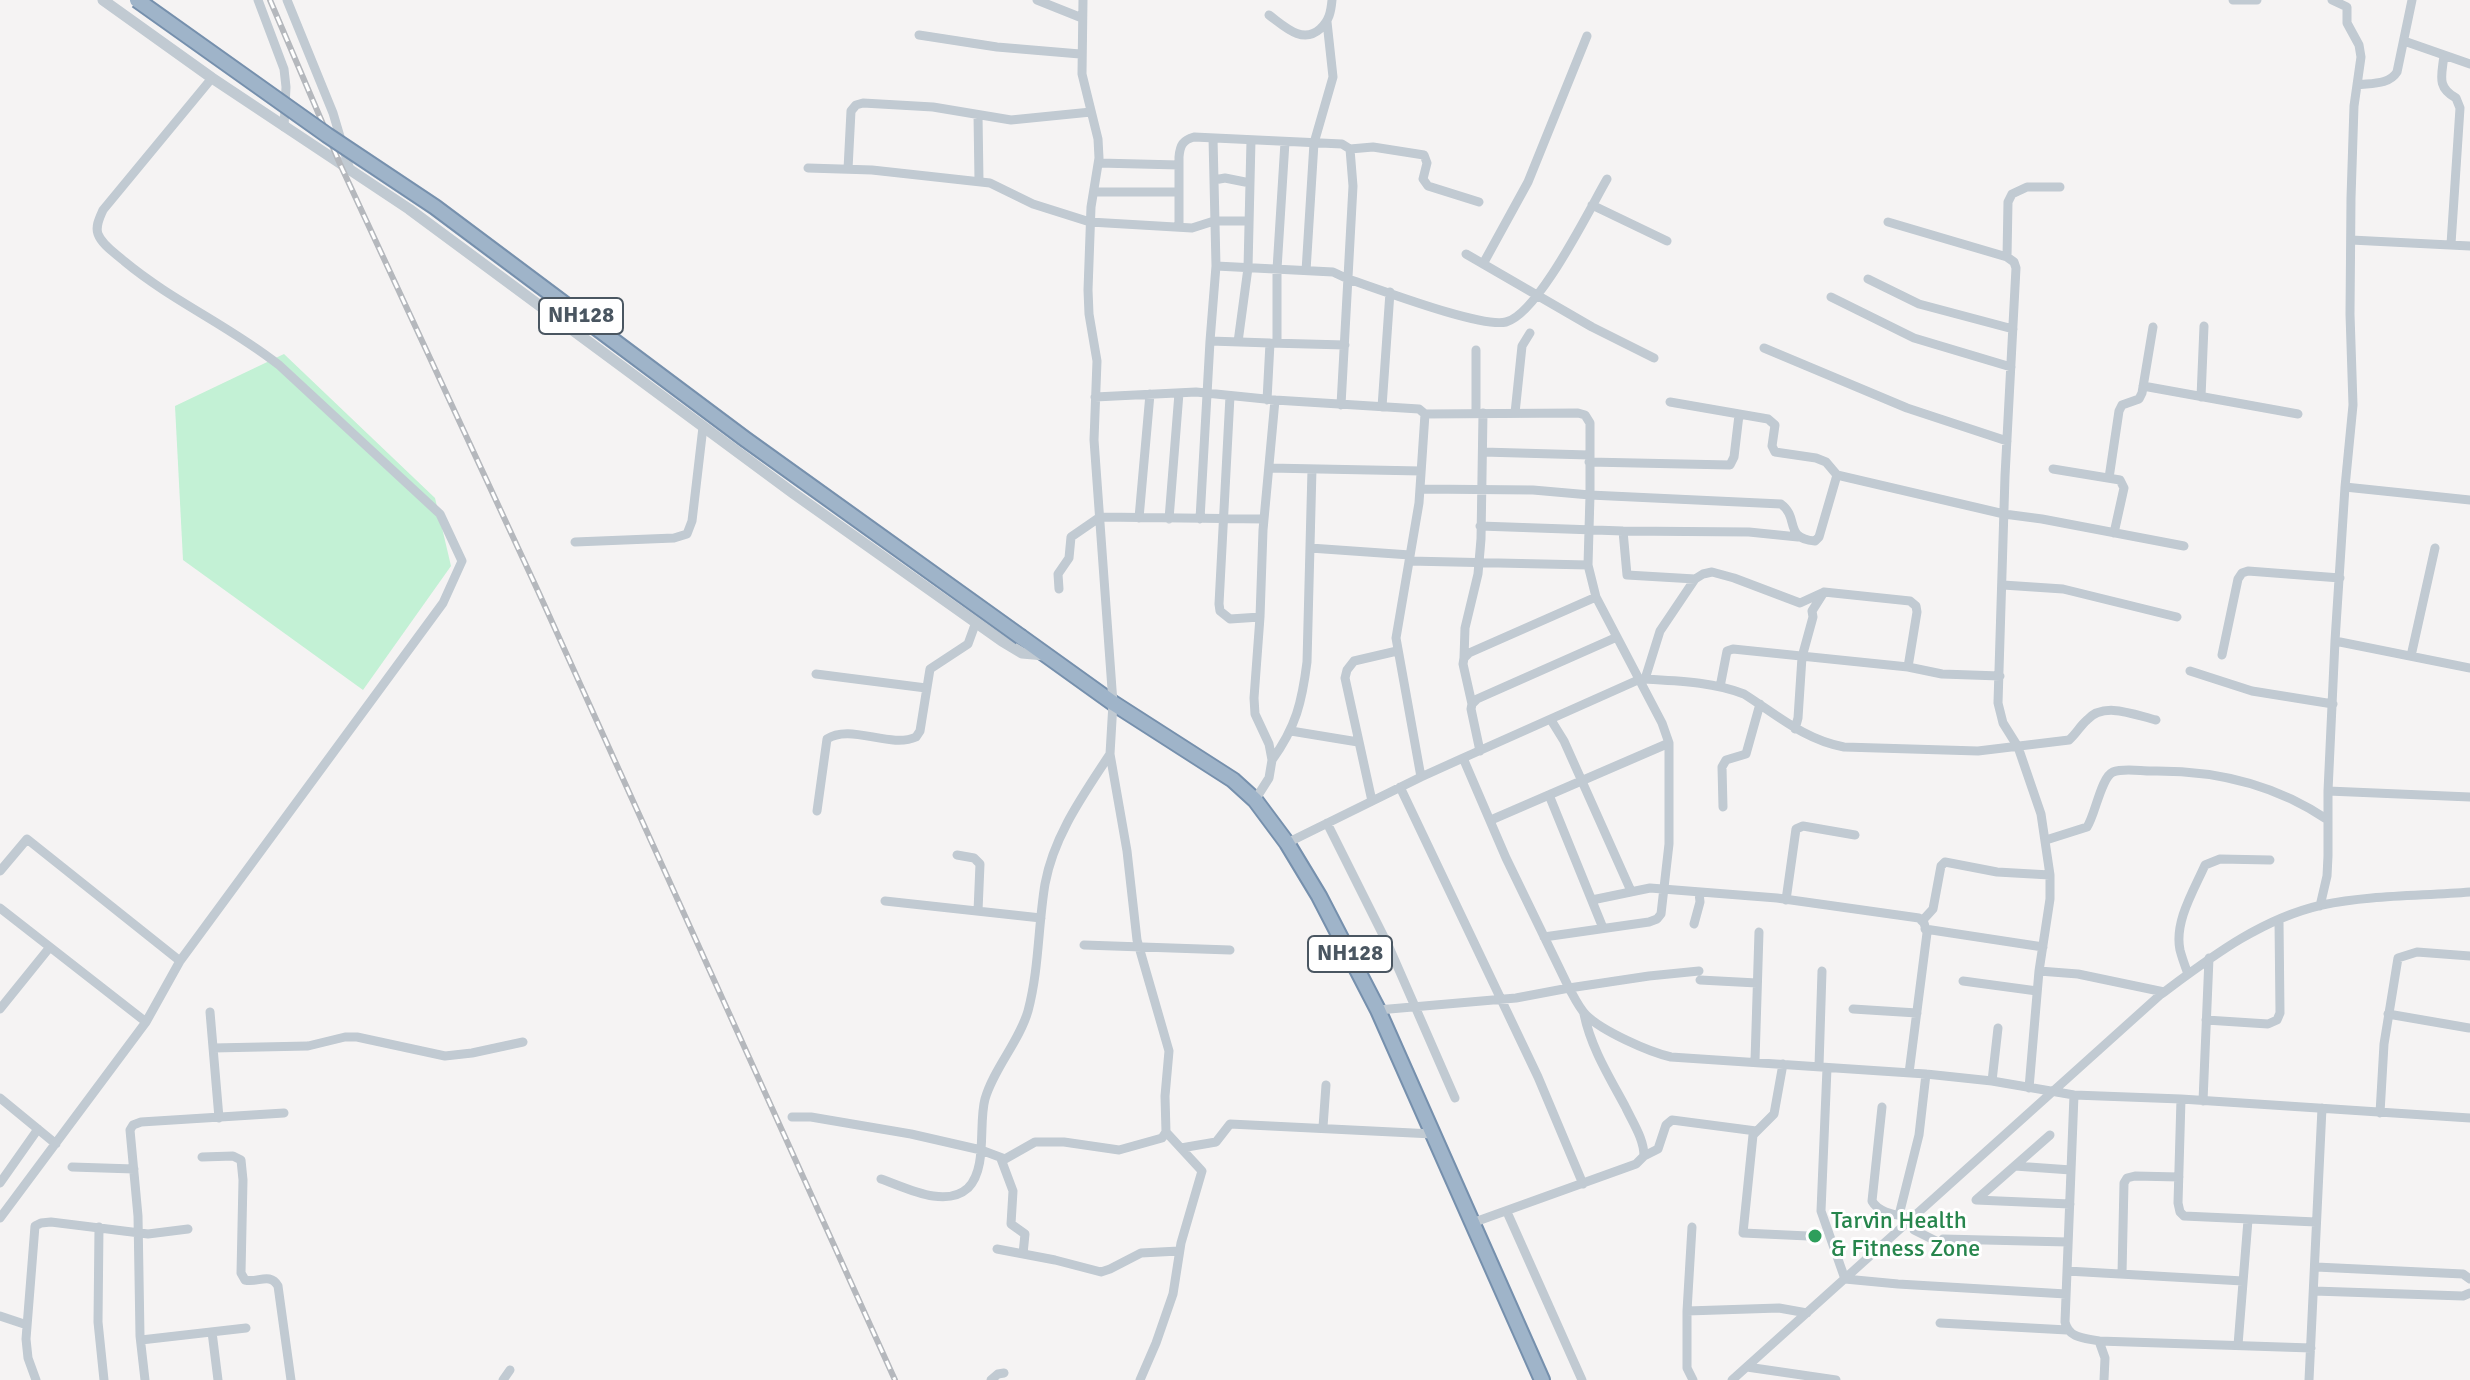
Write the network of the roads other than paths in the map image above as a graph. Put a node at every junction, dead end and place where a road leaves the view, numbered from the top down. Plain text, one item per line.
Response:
1 (103, 0) edge
2 (137, 0) edge
3 (258, 0) edge
4 (287, 0) edge
5 (1037, 0) edge
6 (1083, 0) edge
7 (1332, 0) edge
8 (2233, 0) edge
9 (2257, 0) edge
10 (2332, 0) edge
11 (2412, 0) edge
12 (1269, 15) dead end
13 (1082, 18) junction
14 (1327, 22) junction
15 (919, 35) dead end
16 (1587, 36) dead end
17 (2404, 41) junction
18 (1080, 54) junction
19 (2444, 55) junction
20 (2470, 64) edge
21 (212, 78) junction
22 (2357, 85) junction
23 (2465, 103) edge
24 (1091, 112) junction
25 (978, 115) junction
26 (284, 127) junction
27 (1213, 138) junction
28 (1251, 140) junction
29 (1285, 142) junction
30 (1314, 143) junction
31 (1350, 149) junction
32 (1099, 163) junction
33 (1179, 165) junction
34 (808, 168) dead end
35 (848, 169) junction
36 (350, 170) junction
37 (1607, 179) dead end
38 (1214, 180) junction
39 (979, 181) junction
40 (1250, 183) junction
41 (2060, 187) dead end
42 (1094, 192) junction
43 (1179, 192) junction
44 (1479, 202) dead end
45 (1592, 205) junction
46 (1214, 221) junction
47 (1249, 221) junction
48 (1090, 222) junction
49 (1888, 222) dead end
50 (1179, 227) junction
51 (2351, 240) junction
52 (1667, 241) dead end
53 (2451, 244) junction
54 (2470, 246) edge
55 (1466, 254) dead end
56 (2007, 257) junction
57 (1483, 264) junction
58 (1216, 266) junction
59 (1248, 268) junction
60 (1277, 269) junction
61 (1306, 271) junction
62 (1348, 279) junction
63 (1868, 279) dead end
64 (1390, 292) junction
65 (1537, 297) junction
66 (1831, 297) dead end
67 (2204, 326) dead end
68 (2153, 327) dead end
69 (2013, 329) junction
70 (1530, 333) dead end
71 (1210, 341) junction
72 (1238, 342) junction
73 (1273, 343) junction
74 (1345, 345) junction
75 (1764, 348) dead end
76 (1476, 350) dead end
77 (1654, 358) dead end
78 (2011, 367) junction
79 (2143, 386) junction
80 (1179, 393) junction
81 (1150, 394) junction
82 (1207, 394) junction
83 (1230, 396) junction
84 (1095, 397) junction
85 (2201, 397) junction
86 (1271, 400) junction
87 (1670, 402) dead end
88 (1341, 405) junction
89 (1382, 407) junction
90 (1479, 413) junction
91 (1515, 413) junction
92 (1425, 414) junction
93 (2298, 414) dead end
94 (1739, 415) junction
95 (703, 427) junction
96 (2007, 441) junction
97 (1483, 452) junction
98 (1589, 458) junction
99 (1269, 468) junction
100 (1312, 469) junction
101 (2053, 469) dead end
102 (1421, 471) junction
103 (1837, 475) junction
104 (2109, 478) junction
105 (2345, 487) junction
106 (1420, 489) junction
107 (1482, 490) junction
108 (1590, 495) junction
109 (2470, 500) edge
110 (2004, 514) junction
111 (1100, 517) junction
112 (1139, 518) junction
113 (1169, 519) junction
114 (1200, 519) junction
115 (1264, 519) junction
116 (1224, 520) junction
117 (1480, 526) junction
118 (1588, 530) junction
119 (1623, 531) junction
120 (2114, 533) junction
121 (1798, 537) junction
122 (575, 542) dead end
123 (2184, 546) dead end
124 (1310, 548) junction
125 (2435, 548) dead end
126 (1410, 558) junction
127 (1478, 563) junction
128 (1588, 565) junction
129 (2340, 578) junction
130 (1695, 579) junction
131 (2003, 585) junction
132 (1059, 589) dead end
133 (1824, 592) junction
134 (1596, 597) junction
135 (1800, 603) junction
136 (1812, 611) junction
137 (1260, 617) junction
138 (2177, 617) dead end
139 (976, 622) junction
140 (1617, 637) junction
141 (2335, 641) junction
142 (1397, 651) junction
143 (1045, 655) junction
144 (2222, 655) dead end
145 (2411, 656) junction
146 (1802, 657) junction
147 (1464, 658) junction
148 (1908, 667) junction
149 (2470, 668) edge
150 (2190, 671) dead end
151 (816, 674) dead end
152 (2000, 676) junction
153 (1642, 679) junction
154 (1720, 687) junction
155 (926, 688) junction
156 (1113, 703) junction
157 (1472, 704) junction
158 (1760, 704) junction
159 (2333, 704) junction
160 (1551, 720) junction
161 (2156, 720) dead end
162 (1795, 729) junction
163 (1291, 731) junction
164 (1358, 742) junction
165 (1669, 743) junction
166 (2018, 747) junction
167 (1480, 751) junction
168 (1110, 754) junction
169 (1463, 758) junction
170 (1272, 760) junction
171 (1421, 777) junction
172 (1582, 781) junction
173 (1400, 787) junction
174 (2328, 791) junction
175 (1549, 795) junction
176 (2470, 797) edge
177 (1255, 800) junction
178 (1372, 801) junction
179 (1723, 807) dead end
180 (817, 811) dead end
181 (1491, 820) junction
182 (2328, 820) junction
183 (1327, 823) junction
184 (1855, 835) dead end
185 (2046, 840) junction
186 (1287, 843) junction
187 (957, 855) dead end
188 (2270, 860) dead end
189 (0, 871) edge
190 (2050, 875) junction
191 (1665, 889) junction
192 (1631, 891) junction
193 (1699, 892) junction
194 (2470, 892) edge
195 (1592, 900) junction
196 (1786, 900) junction
197 (885, 901) dead end
198 (2320, 906) junction
199 (0, 908) edge
200 (978, 911) junction
201 (1041, 918) junction
202 (2279, 921) junction
203 (1694, 924) dead end
204 (1924, 925) junction
205 (1603, 928) junction
206 (1759, 932) dead end
207 (1544, 937) junction
208 (1084, 945) dead end
209 (50, 947) junction
210 (2043, 947) junction
211 (1140, 948) junction
212 (1230, 950) dead end
213 (2470, 956) edge
214 (2209, 958) junction
215 (180, 961) junction
216 (1822, 971) dead end
217 (2039, 971) junction
218 (2188, 974) junction
219 (1963, 981) dead end
220 (1757, 983) junction
221 (1569, 988) junction
222 (2037, 991) junction
223 (2164, 992) junction
224 (1501, 1000) junction
225 (1417, 1007) junction
226 (0, 1009) edge
227 (1853, 1009) dead end
228 (1378, 1010) junction
229 (210, 1012) dead end
230 (1584, 1013) junction
231 (1917, 1013) junction
232 (2388, 1014) junction
233 (2206, 1020) junction
234 (146, 1022) junction
235 (1998, 1028) dead end
236 (2469, 1028) edge
237 (523, 1042) dead end
238 (213, 1048) junction
239 (1755, 1061) junction
240 (1783, 1064) junction
241 (1823, 1067) junction
242 (1909, 1073) junction
243 (1926, 1074) junction
244 (1992, 1081) junction
245 (1326, 1085) dead end
246 (2029, 1088) junction
247 (2052, 1093) junction
248 (2074, 1095) junction
249 (0, 1098) edge
250 (1455, 1098) dead end
251 (2181, 1099) junction
252 (2203, 1101) junction
253 (1882, 1107) dead end
254 (2322, 1108) junction
255 (284, 1113) dead end
256 (2380, 1113) junction
257 (792, 1117) dead end
258 (219, 1118) junction
259 (2470, 1118) edge
260 (1323, 1127) junction
261 (38, 1129) junction
262 (1756, 1131) junction
263 (1166, 1132) junction
264 (1433, 1134) junction
265 (2050, 1135) dead end
266 (56, 1144) junction
267 (1181, 1148) junction
268 (981, 1150) junction
269 (1644, 1156) junction
270 (202, 1157) dead end
271 (1001, 1159) junction
272 (2015, 1166) junction
273 (72, 1167) dead end
274 (134, 1169) junction
275 (2071, 1170) junction
276 (2179, 1177) junction
277 (881, 1179) dead end
278 (0, 1183) edge
279 (1583, 1184) junction
280 (2070, 1204) junction
281 (1507, 1212) junction
282 (1899, 1215) junction
283 (0, 1218) edge
284 (1912, 1218) junction
285 (2248, 1220) junction
286 (2316, 1222) junction
287 (1472, 1223) junction
288 (99, 1227) junction
289 (1692, 1227) dead end
290 (188, 1229) dead end
291 (139, 1232) junction
292 (1808, 1236) dead end
293 (2068, 1242) junction
294 (997, 1249) dead end
295 (1179, 1251) junction
296 (1023, 1254) junction
297 (2316, 1267) junction
298 (2067, 1271) junction
299 (2122, 1274) junction
300 (1845, 1279) junction
301 (2470, 1279) edge
302 (2243, 1281) junction
303 (2314, 1291) junction
304 (2470, 1293) edge
305 (2066, 1294) junction
306 (1687, 1311) junction
307 (1807, 1313) junction
308 (0, 1316) edge
309 (1940, 1323) dead end
310 (27, 1325) junction
311 (246, 1328) dead end
312 (2067, 1330) junction
313 (212, 1332) junction
314 (141, 1340) junction
315 (2099, 1341) junction
316 (2238, 1345) junction
317 (2311, 1348) junction
318 (1747, 1367) junction
319 (510, 1370) dead end
320 (1004, 1373) dead end
321 (36, 1380) edge
322 (104, 1380) edge
323 (145, 1380) edge
324 (218, 1380) edge
325 (291, 1380) edge
326 (503, 1380) edge
327 (991, 1380) edge
328 (1140, 1380) edge
329 (1542, 1380) edge
330 (1582, 1380) edge
331 (1693, 1380) edge
332 (1732, 1380) edge
333 (1836, 1380) edge
334 (2104, 1380) edge
335 (2309, 1380) edge

1 - 21 street
2 - 143 highway, NH128, bridge
3 - 26 street
4 - 36 street
5 - 13 street
6 - 13 street
7 - 14 street
8 - 9 street
10 - 22 street
11 - 17 street
12 - 14 street
13 - 18 street
14 - 30 street
15 - 18 street
16 - 57 street
17 - 19 street
17 - 22 street
18 - 24 street
19 - 20 street
19 - 23 street
21 - 26 street
21 - 215 street
22 - 51 street
23 - 53 street
24 - 25 street
24 - 32 street
25 - 35 street
25 - 39 street
26 - 36 street
27 - 28 street
27 - 33 street
27 - 38 street
28 - 29 street
28 - 40 street
29 - 30 street
29 - 60 street
30 - 31 street
30 - 61 street
31 - 44 street
31 - 62 street
32 - 33 street
32 - 42 street
33 - 43 street
34 - 35 street
35 - 39 street
36 - 95 street
37 - 45 street
38 - 40 street
38 - 46 street
39 - 48 street
40 - 47 street
41 - 56 street
42 - 43 street
42 - 48 street
43 - 50 street
45 - 52 street
45 - 65 street
46 - 47 street
46 - 50 street
46 - 58 street
47 - 59 street
48 - 50 street
48 - 84 street
49 - 56 street
51 - 53 street
51 - 105 street
53 - 54 street
55 - 57 street
56 - 69 street
57 - 65 street
58 - 59 street
58 - 71 street
59 - 60 street
59 - 72 street
60 - 61 street
60 - 73 street
61 - 62 street
62 - 64 street
62 - 74 street
63 - 69 street
64 - 65 street
64 - 89 street
65 - 77 street
66 - 78 street
67 - 85 street
68 - 79 street
69 - 78 street
70 - 91 street
71 - 72 street
71 - 82 street
72 - 73 street
73 - 74 street
73 - 86 street
74 - 88 street
75 - 96 street
76 - 90 street
78 - 96 street
79 - 85 street
79 - 104 street
80 - 81 street
80 - 82 street
80 - 113 street
81 - 84 street
81 - 112 street
82 - 83 street
82 - 114 street
83 - 86 street
83 - 116 street
84 - 111 street
85 - 93 street
86 - 88 street
86 - 99 street
87 - 94 street
88 - 89 street
89 - 92 street
90 - 91 street
90 - 92 street
90 - 97 street
91 - 98 street
92 - 102 street
94 - 98 street
94 - 103 street
95 - 122 street
95 - 139 street
96 - 110 street
97 - 98 street
97 - 107 street
98 - 108 street
99 - 100 street
99 - 115 street
100 - 102 street
100 - 124 street
101 - 104 street
102 - 106 street
103 - 110 street
103 - 121 street
104 - 120 street
105 - 109 street
105 - 129 street
106 - 107 street
106 - 126 street
107 - 108 street
107 - 117 street
108 - 118 street
108 - 121 street
110 - 120 street
110 - 131 street
111 - 112 street
111 - 132 street
111 - 156 street
112 - 113 street
113 - 114 street
114 - 116 street
115 - 116 street
115 - 137 street
116 - 137 street
117 - 118 street
117 - 127 street
118 - 119 street
118 - 128 street
119 - 121 street
119 - 130 street
120 - 123 street
124 - 126 street
124 - 163 street
125 - 145 street
126 - 127 street
126 - 142 street
127 - 128 street
127 - 147 street
128 - 134 street
129 - 141 street
129 - 144 street
130 - 135 street
130 - 153 street
131 - 138 street
131 - 152 street
133 - 135 street
133 - 136 street
133 - 148 street
134 - 140 street
134 - 147 street
135 - 136 street
136 - 146 street
137 - 170 street
139 - 143 street
139 - 155 street
140 - 153 street
140 - 157 street
141 - 145 street
141 - 159 street
142 - 164 street
142 - 171 street
143 - 156 highway, NH128
145 - 149 street
146 - 148 street
146 - 154 street
146 - 162 street
147 - 157 street
148 - 152 street
150 - 159 street
151 - 155 street
152 - 166 street
153 - 154 street
153 - 160 street
153 - 165 street
154 - 158 street
155 - 180 street
156 - 168 street
156 - 177 highway, NH128
157 - 167 street
158 - 162 street
158 - 179 street
159 - 174 street
160 - 167 street
160 - 172 street
161 - 166 street
162 - 166 street
163 - 164 street
163 - 170 street
164 - 178 street
165 - 172 street
165 - 191 street
166 - 185 street
167 - 169 street
168 - 201 street
168 - 211 street
169 - 171 street
169 - 181 street
170 - 177 street
171 - 173 street
172 - 175 street
172 - 192 street
173 - 178 street
173 - 224 street
174 - 176 street
174 - 182 street
175 - 181 street
175 - 195 street
177 - 186 highway, NH128
178 - 183 street
181 - 207 street
182 - 185 street
182 - 198 street
183 - 186 street
183 - 225 street
184 - 196 street
185 - 190 street
186 - 228 highway, NH128
187 - 200 street
188 - 218 street
189 - 215 street
190 - 204 street
190 - 210 street
191 - 192 street
191 - 193 street
191 - 205 street
192 - 195 street
193 - 196 street
193 - 203 street
194 - 198 street
195 - 205 street
196 - 204 street
197 - 200 street
198 - 202 street
199 - 209 street
200 - 201 street
201 - 268 street
202 - 214 street
202 - 233 street
204 - 210 street
204 - 231 street
205 - 207 street
206 - 220 street
207 - 221 street
208 - 211 street
209 - 226 street
209 - 234 street
210 - 217 street
211 - 212 street
211 - 263 street
213 - 232 street
214 - 218 street
214 - 233 street
215 - 234 street
216 - 241 street
217 - 222 street
217 - 223 street
218 - 223 street
219 - 222 street
220 - 221 street
220 - 239 street
221 - 224 street
221 - 230 street
222 - 246 street
223 - 247 street
224 - 225 street
224 - 279 street
225 - 228 street
225 - 250 street
227 - 231 street
228 - 264 highway, NH128
229 - 238 street
230 - 239 street
230 - 269 street
231 - 242 street
232 - 236 street
232 - 256 street
233 - 252 street
234 - 266 street
235 - 244 street
237 - 238 street
238 - 258 street
239 - 240 street
240 - 241 street
240 - 262 street
241 - 242 street
241 - 300 street
242 - 243 street
243 - 244 street
243 - 282 street
244 - 246 street
245 - 260 street
246 - 247 street
247 - 248 street
247 - 284 street
248 - 251 street
248 - 275 street
249 - 261 street
251 - 252 street
251 - 276 street
252 - 254 street
253 - 282 street
254 - 256 street
254 - 286 street
255 - 258 street
256 - 259 street
257 - 268 street
258 - 274 street
260 - 264 street
260 - 267 street
261 - 266 street
261 - 278 street
262 - 269 street
262 - 292 street
263 - 267 street
263 - 271 street
264 - 287 highway, NH128
265 - 272 street
266 - 283 street
267 - 295 street
268 - 271 street
268 - 277 street
269 - 279 street
270 - 325 street
271 - 296 street
272 - 275 street
272 - 280 street
273 - 274 street
274 - 291 street
275 - 280 street
276 - 285 street
276 - 299 street
279 - 281 street
280 - 293 street
281 - 287 street
281 - 330 street
282 - 284 street
284 - 293 street
284 - 300 street
285 - 286 street
285 - 302 street
286 - 297 street
287 - 329 highway, NH128
288 - 291 street
288 - 310 street
288 - 322 street
289 - 306 street
290 - 291 street
291 - 314 street
293 - 298 street
294 - 296 street
295 - 296 street
295 - 328 street
297 - 301 street
297 - 303 street
298 - 299 street
298 - 305 street
299 - 302 street
300 - 305 street
300 - 307 street
302 - 316 street
303 - 304 street
303 - 317 street
305 - 312 street
306 - 307 street
306 - 331 street
307 - 318 street
308 - 310 street
309 - 312 street
310 - 321 street
311 - 313 street
312 - 315 street
313 - 314 street
313 - 324 street
314 - 323 street
315 - 316 street
315 - 334 street
316 - 317 street
317 - 335 street
318 - 332 street
318 - 333 street
319 - 326 street
320 - 327 street

